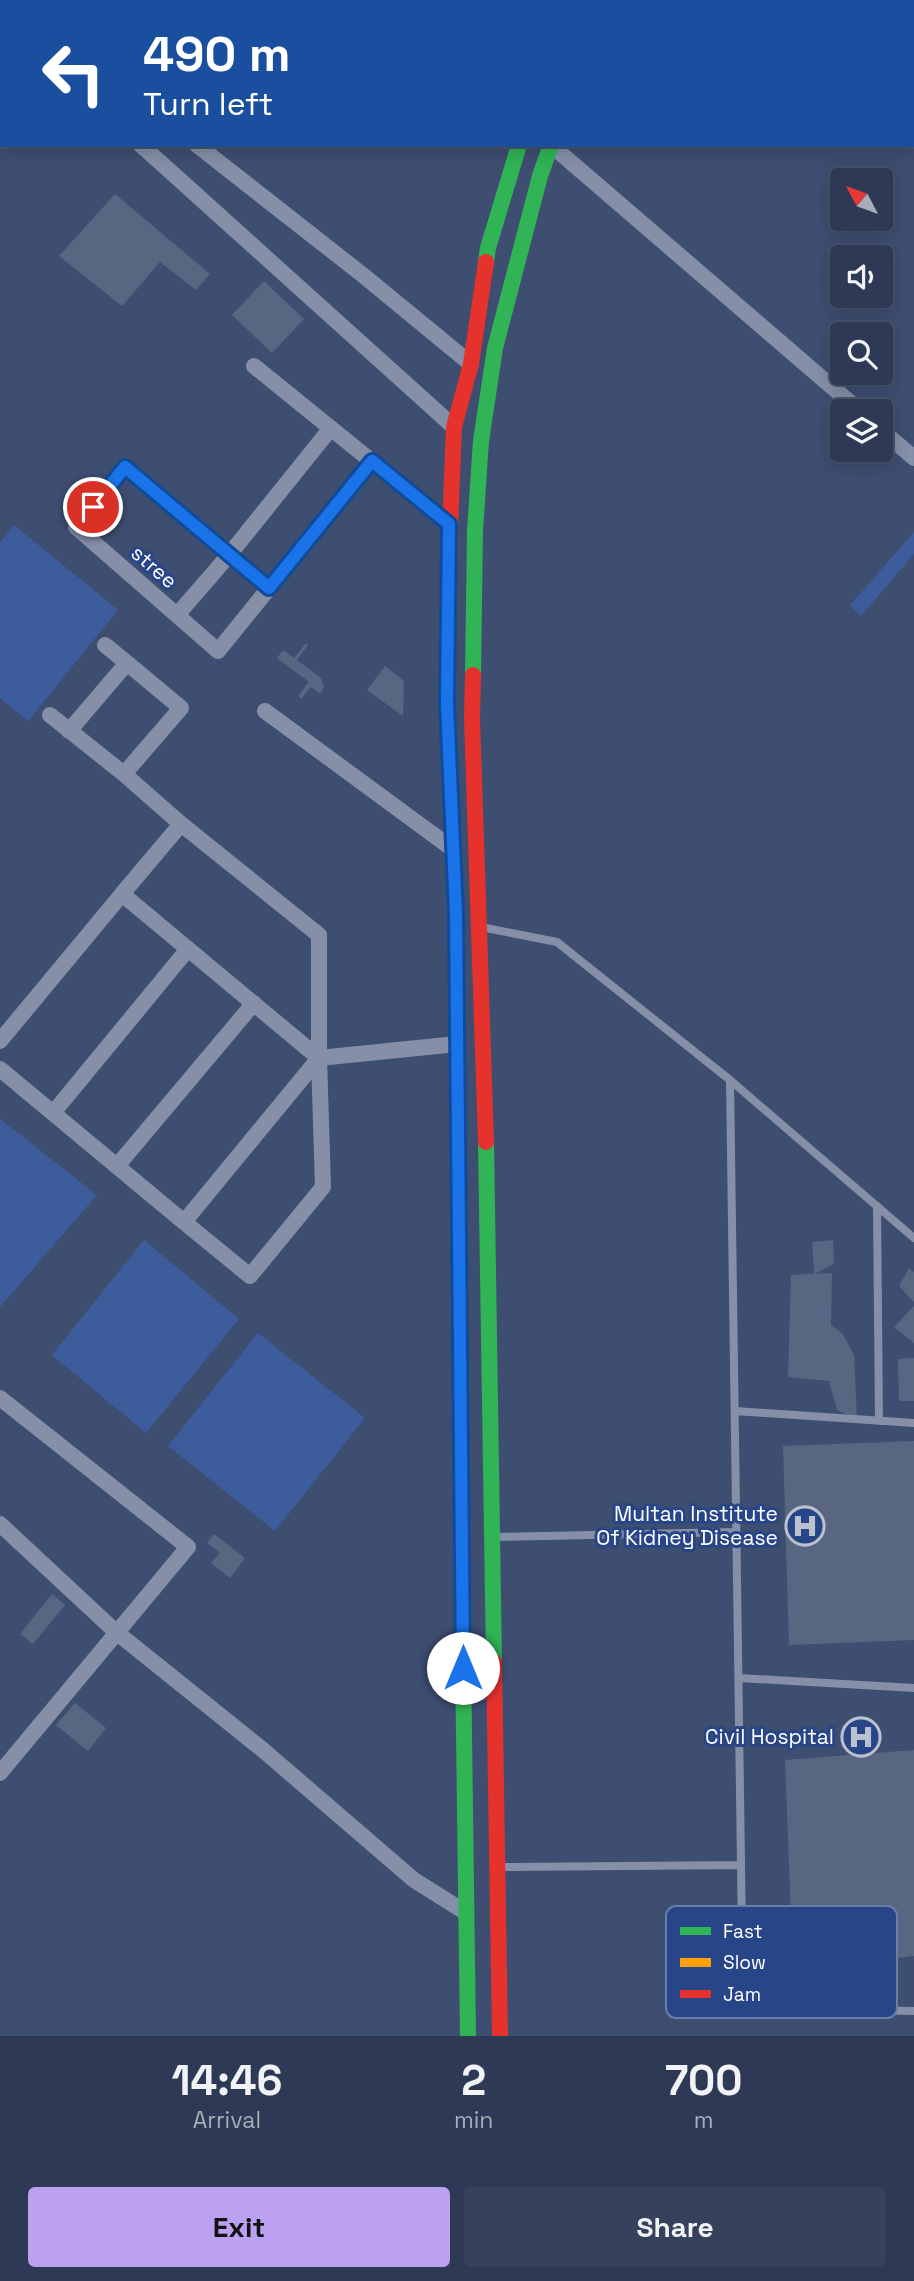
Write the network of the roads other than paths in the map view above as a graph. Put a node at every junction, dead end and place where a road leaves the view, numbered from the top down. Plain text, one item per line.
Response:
1 (143, 147) edge
2 (200, 147) edge
3 (518, 147) edge
4 (550, 147) edge
5 (553, 147) edge
6 (471, 363) junction
7 (254, 366) dead end
8 (846, 399) edge
9 (454, 427) junction
10 (331, 428) junction
11 (893, 440) edge
12 (914, 458) edge
13 (372, 461) junction
14 (449, 524) junction
15 (229, 555) junction
16 (269, 588) junction
17 (177, 615) junction
18 (105, 645) dead end
19 (127, 663) junction
20 (265, 711) dead end
21 (50, 715) dead end
22 (69, 731) junction
23 (124, 774) junction
24 (181, 824) junction
25 (454, 850) junction
26 (122, 894) junction
27 (479, 927) junction
28 (188, 949) junction
29 (254, 1003) junction
30 (0, 1041) edge
31 (457, 1044) junction
32 (319, 1058) junction
33 (0, 1069) edge
34 (730, 1080) junction
35 (53, 1113) junction
36 (117, 1166) junction
37 (877, 1206) junction
38 (184, 1222) junction
39 (914, 1238) edge
40 (0, 1398) edge
41 (735, 1410) junction
42 (879, 1421) junction
43 (914, 1423) edge
44 (0, 1524) edge
45 (736, 1532) junction
46 (492, 1538) junction
47 (116, 1632) junction
48 (739, 1678) junction
49 (914, 1688) edge
50 (0, 1773) edge
51 (741, 1866) junction
52 (498, 1867) junction
53 (742, 1906) edge
54 (465, 1912) junction
55 (468, 2036) edge
56 (500, 2036) edge

1 - 9 street
2 - 6 street
3 - 6 highway
4 - 27 highway
5 - 8 street
6 - 9 highway
7 - 10 street
9 - 14 highway
10 - 13 street
10 - 15 street
11 - 12 street
13 - 14 street
13 - 16 street, stree
14 - 25 highway
15 - 16 street, stree
15 - 17 street
15 - 17 street, stree
16 - 17 street, stree
18 - 19 street
19 - 22 street
19 - 23 street
20 - 25 street
21 - 22 street
22 - 23 street
23 - 24 street
24 - 26 street
24 - 32 street
25 - 31 highway
26 - 28 street
26 - 30 street
27 - 34 lane
27 - 46 highway
28 - 29 street
28 - 35 street
29 - 32 street
29 - 36 street
31 - 32 street
31 - 54 highway
32 - 38 street
32 - 38 street
33 - 35 street
34 - 37 lane
34 - 41 lane
35 - 36 street
36 - 38 street
37 - 39 lane
37 - 42 lane
40 - 47 street
41 - 42 lane
41 - 45 lane
42 - 43 lane
44 - 47 street
45 - 46 lane
45 - 48 lane
46 - 52 highway
47 - 50 street
47 - 54 street
48 - 49 lane
48 - 51 lane
51 - 52 lane
51 - 53 lane
52 - 56 highway
54 - 55 highway

